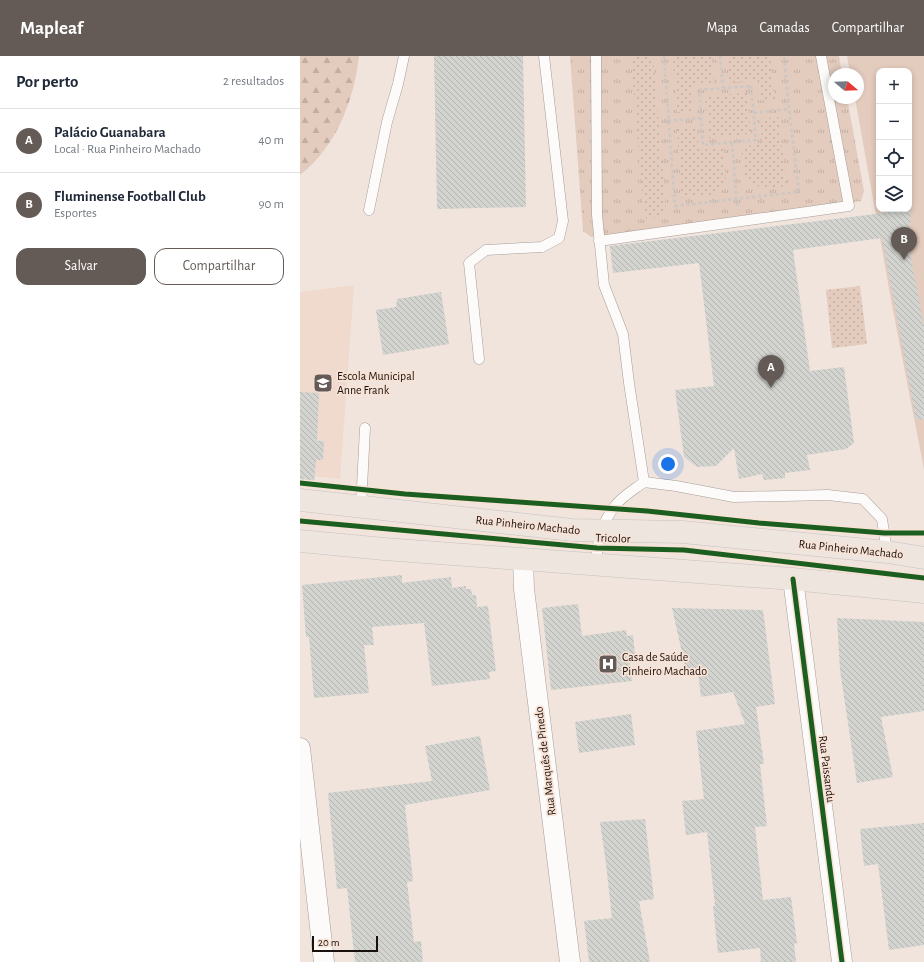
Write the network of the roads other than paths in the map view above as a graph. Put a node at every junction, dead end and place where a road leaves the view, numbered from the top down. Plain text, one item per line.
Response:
1 (404, 56) edge
2 (544, 56) edge
3 (596, 56) edge
4 (821, 56) edge
5 (369, 210) dead end
6 (599, 241) junction
7 (478, 359) dead end
8 (365, 428) dead end
9 (644, 482) junction
10 (300, 500) edge
11 (361, 506) junction
12 (600, 531) junction
13 (300, 541) edge
14 (887, 552) junction
15 (924, 558) edge
16 (523, 559) junction
17 (596, 564) junction
18 (793, 579) junction
19 (924, 592) edge
20 (300, 748) edge
21 (307, 867) edge
22 (324, 962) edge
23 (570, 962) edge
24 (842, 962) edge

1 - 5 lane
2 - 7 lane
3 - 6 lane
4 - 6 lane
6 - 9 lane
8 - 11 lane
9 - 12 lane
9 - 14 lane
10 - 11 main road, Rua Pinheiro Machado
11 - 12 main road, Rua Pinheiro Machado
12 - 14 main road, Rua Pinheiro Machado
12 - 17 lane
13 - 16 main road
14 - 15 main road, Rua Pinheiro Machado
16 - 17 main road
16 - 23 street, Rua Marquês de Pinedo
17 - 18 main road
18 - 19 main road
18 - 24 street, Rua Paissandu
20 - 21 street
21 - 22 street

